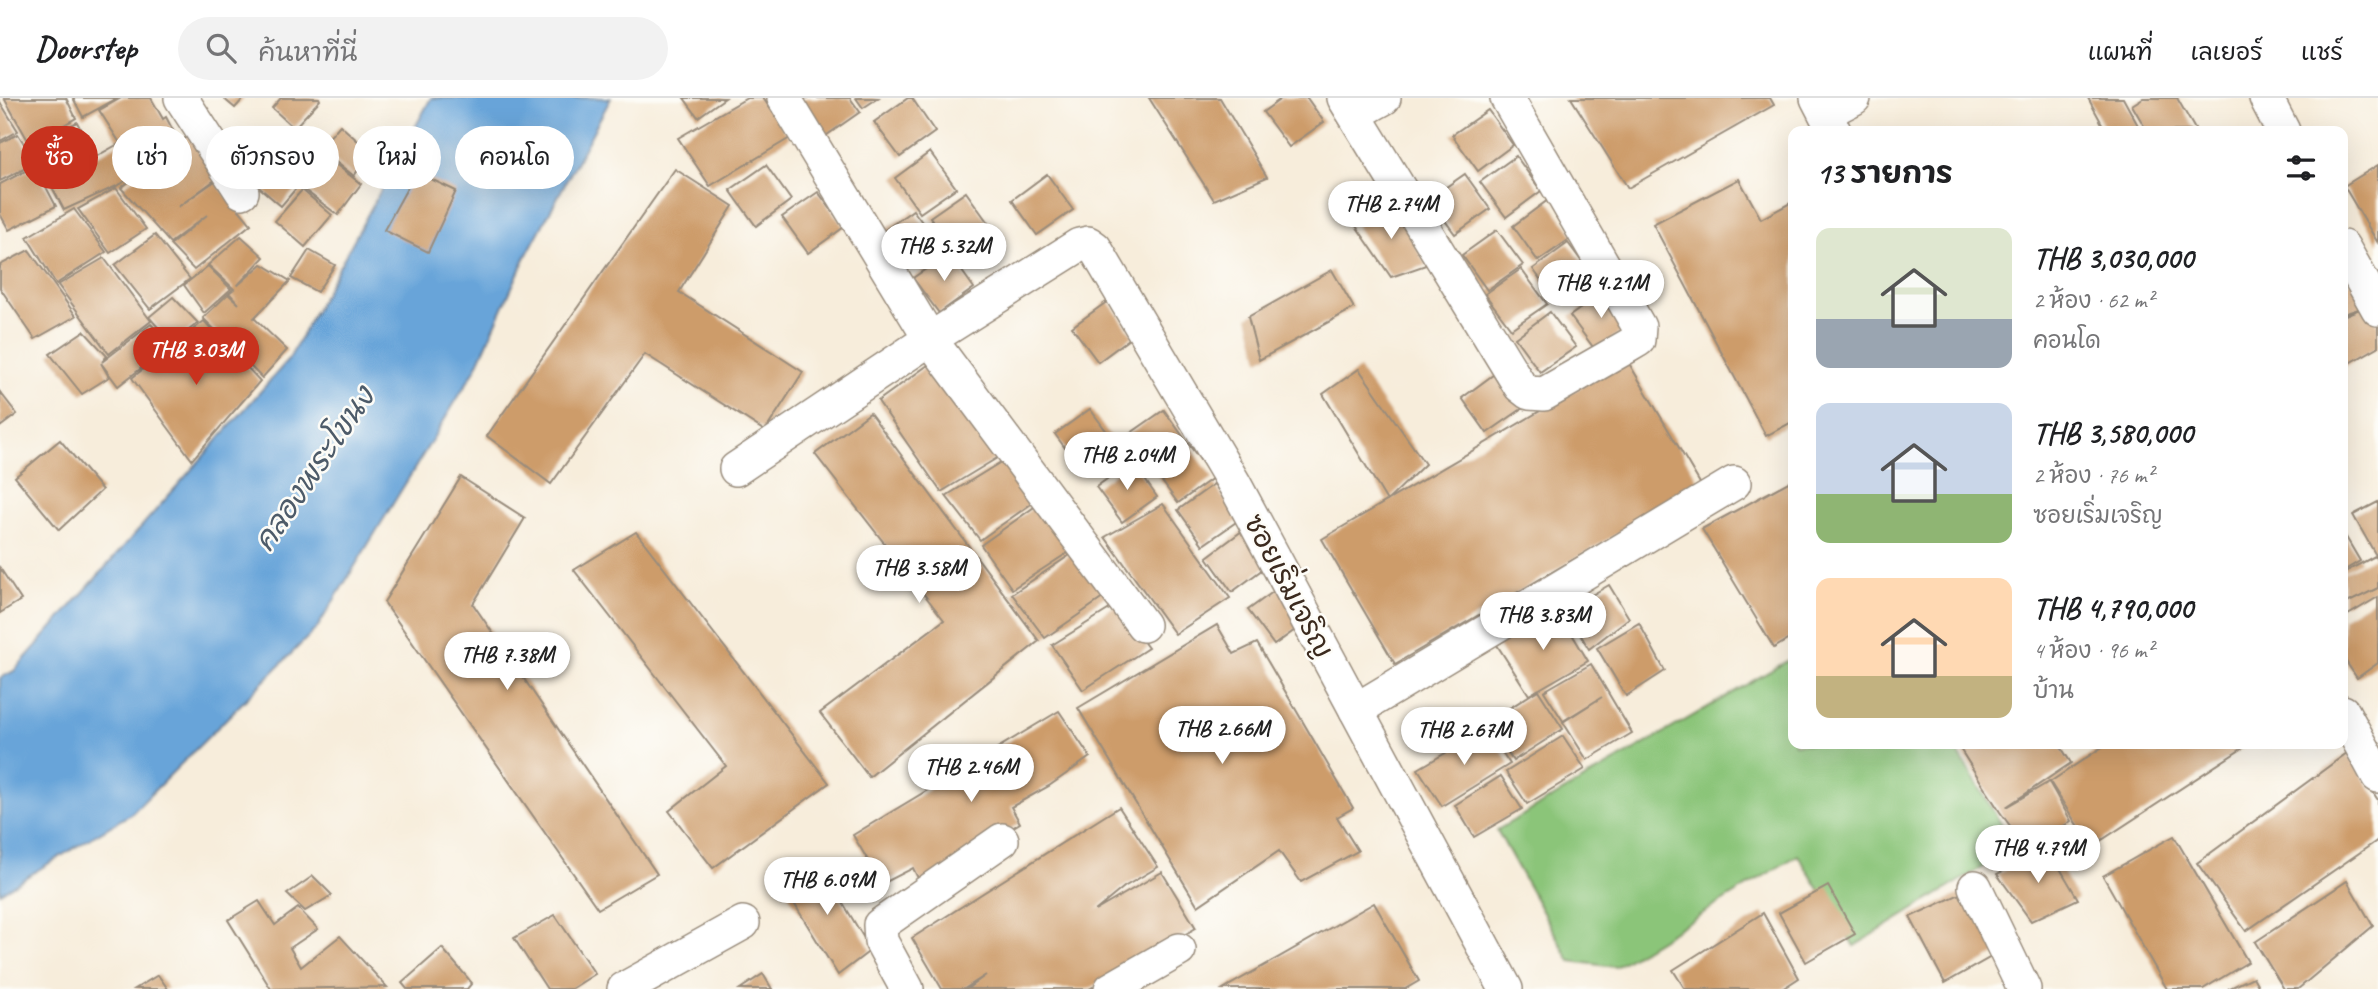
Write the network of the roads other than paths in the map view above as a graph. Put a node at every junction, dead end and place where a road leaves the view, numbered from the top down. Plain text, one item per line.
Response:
1 (181, 98) edge
2 (784, 98) edge
3 (1384, 98) edge
4 (1507, 98) edge
5 (1854, 98) edge
6 (2266, 98) edge
7 (1349, 106) edge
8 (1825, 114) edge
9 (2280, 126) edge
10 (242, 192) dead end
11 (2348, 256) edge
12 (2378, 309) edge
13 (930, 339) junction
14 (736, 469) dead end
15 (1734, 483) dead end
16 (1143, 625) dead end
17 (1356, 710) junction
18 (2348, 721) edge
19 (2378, 776) edge
20 (1002, 840) dead end
21 (1975, 887) dead end
22 (743, 923) dead end
23 (1179, 950) dead end
24 (624, 989) edge
25 (906, 989) edge
26 (1111, 989) edge
27 (1506, 989) edge
28 (2024, 989) edge

1 - 10 street
2 - 13 street
3 - 7 street
4 - 7 street
5 - 8 street
6 - 9 street
11 - 12 street
13 - 14 street, ซอยเริ่มเจริญ
13 - 16 street
13 - 17 street, ซอยเริ่มเจริญ
15 - 17 street
17 - 27 street, ซอยเริ่มเจริญ
18 - 19 street
20 - 25 street
21 - 28 street
22 - 24 street
23 - 26 street

